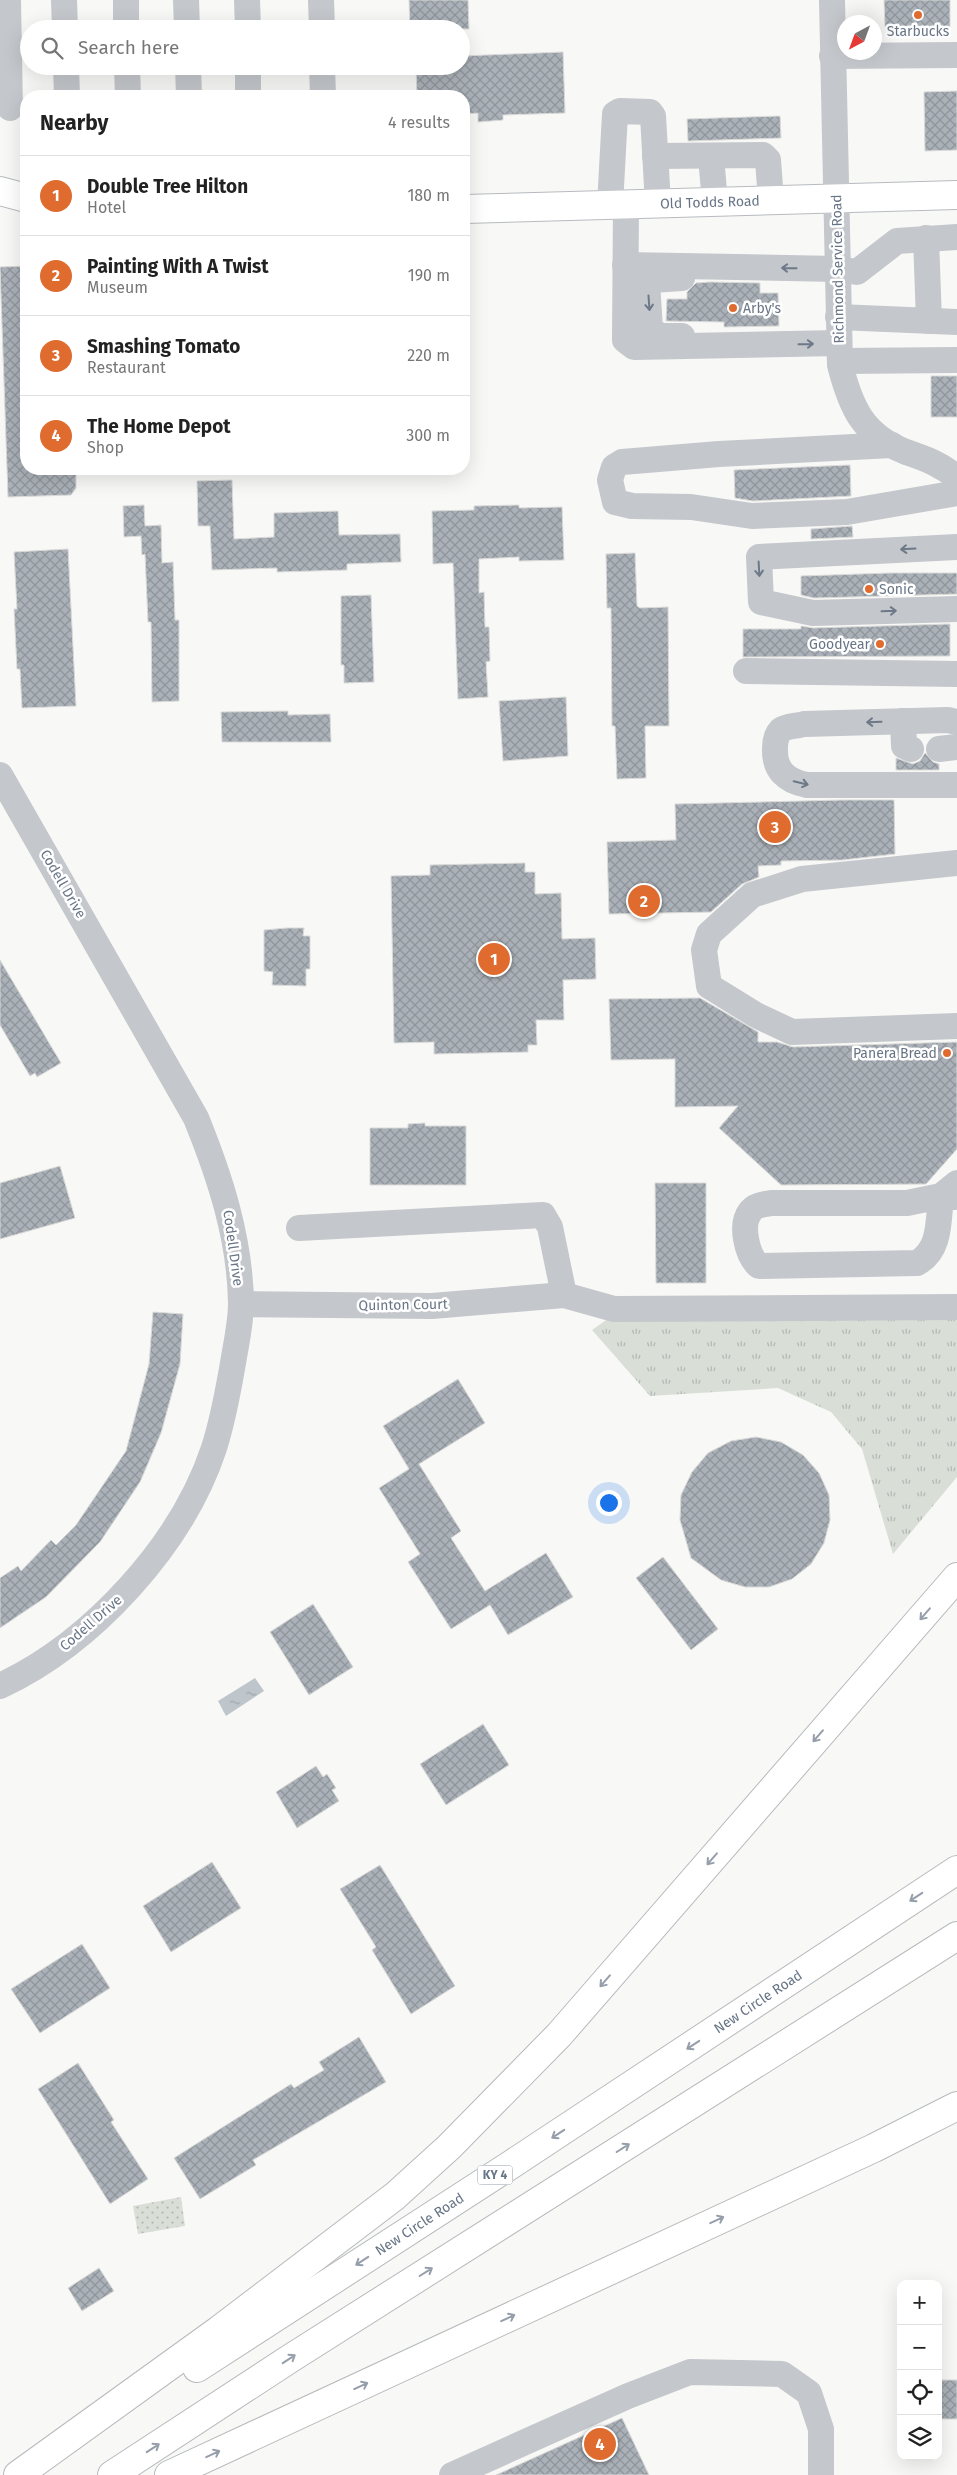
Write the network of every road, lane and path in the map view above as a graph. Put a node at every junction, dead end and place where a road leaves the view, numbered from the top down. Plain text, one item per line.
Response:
1 (8, 0) edge
2 (64, 0) edge
3 (126, 0) edge
4 (186, 0) edge
5 (247, 0) edge
6 (321, 0) edge
7 (832, 0) edge
8 (65, 20) edge
9 (126, 20) edge
10 (187, 20) edge
11 (248, 20) edge
12 (322, 20) edge
13 (832, 56) junction
14 (957, 56) edge
15 (66, 75) edge
16 (127, 75) edge
17 (188, 75) edge
18 (248, 75) edge
19 (322, 75) edge
20 (66, 90) edge
21 (128, 90) edge
22 (188, 90) edge
23 (248, 90) edge
24 (323, 90) edge
25 (12, 109) edge
26 (655, 156) junction
27 (711, 157) junction
28 (0, 191) edge
29 (957, 195) edge
30 (20, 196) edge
31 (838, 199) junction
32 (771, 201) junction
33 (715, 202) junction
34 (658, 204) junction
35 (618, 205) junction
36 (470, 209) edge
37 (957, 237) edge
38 (926, 238) junction
39 (625, 265) junction
40 (762, 268) junction
41 (837, 269) junction
42 (838, 317) junction
43 (929, 321) junction
44 (957, 322) edge
45 (774, 344) junction
46 (839, 352) junction
47 (957, 360) edge
48 (892, 445) junction
49 (957, 478) edge
50 (957, 492) edge
51 (957, 547) edge
52 (957, 609) edge
53 (746, 671) dead end
54 (957, 674) edge
55 (903, 721) junction
56 (957, 722) edge
57 (911, 748) dead end
58 (0, 775) edge
59 (957, 784) edge
60 (957, 863) edge
61 (957, 1026) edge
62 (952, 1192) edge
63 (299, 1228) dead end
64 (564, 1295) junction
65 (241, 1304) junction
66 (957, 1307) edge
67 (957, 1577) edge
68 (0, 1686) edge
69 (957, 1870) edge
70 (957, 1936) edge
71 (957, 2106) edge
72 (957, 2119) edge
73 (874, 2148) junction
74 (18, 2475) edge
75 (30, 2475) edge
76 (112, 2475) edge
77 (169, 2475) edge
78 (452, 2475) edge
79 (822, 2475) edge

1 - 25 street
2 - 8 street
3 - 9 street
4 - 10 street
5 - 11 street
6 - 12 street
7 - 13 street, Richmond Service Road
13 - 14 street
13 - 31 street, Richmond Service Road
15 - 20 street
16 - 21 street
17 - 22 street
18 - 23 street
19 - 24 street
26 - 27 street
26 - 34 street
26 - 35 street
27 - 32 street
27 - 33 street
28 - 30 main road
29 - 31 main road, Old Todds Road
31 - 32 main road, Old Todds Road
31 - 41 street, Richmond Service Road
32 - 33 main road, Old Todds Road
33 - 34 main road, Old Todds Road
34 - 35 main road, Old Todds Road
35 - 36 main road, Old Todds Road
35 - 39 street
37 - 38 street
38 - 41 street
38 - 43 street
39 - 40 street
39 - 45 street
41 -> 40 street
40 -> 45 street
41 - 42 street, Richmond Service Road
42 - 43 street
42 - 46 street, Richmond Service Road
43 - 44 street
45 -> 46 street
46 - 47 street
46 - 48 street, Richmond Service Road
48 - 49 street, Richmond Service Road
48 - 50 street
51 -> 52 street
53 - 54 street
55 - 56 street
55 - 57 street
55 -> 59 street
58 - 65 street, Codell Drive
60 - 61 street
62 - 62 street
63 - 64 street
64 - 65 street, Quinton Court
64 - 66 street
65 - 68 street, Codell Drive
67 -> 74 main road
69 -> 75 main road, New Circle Road / KY 4
76 -> 70 main road
71 - 73 main road
72 - 73 main road
77 -> 73 main road
78 - 79 street

